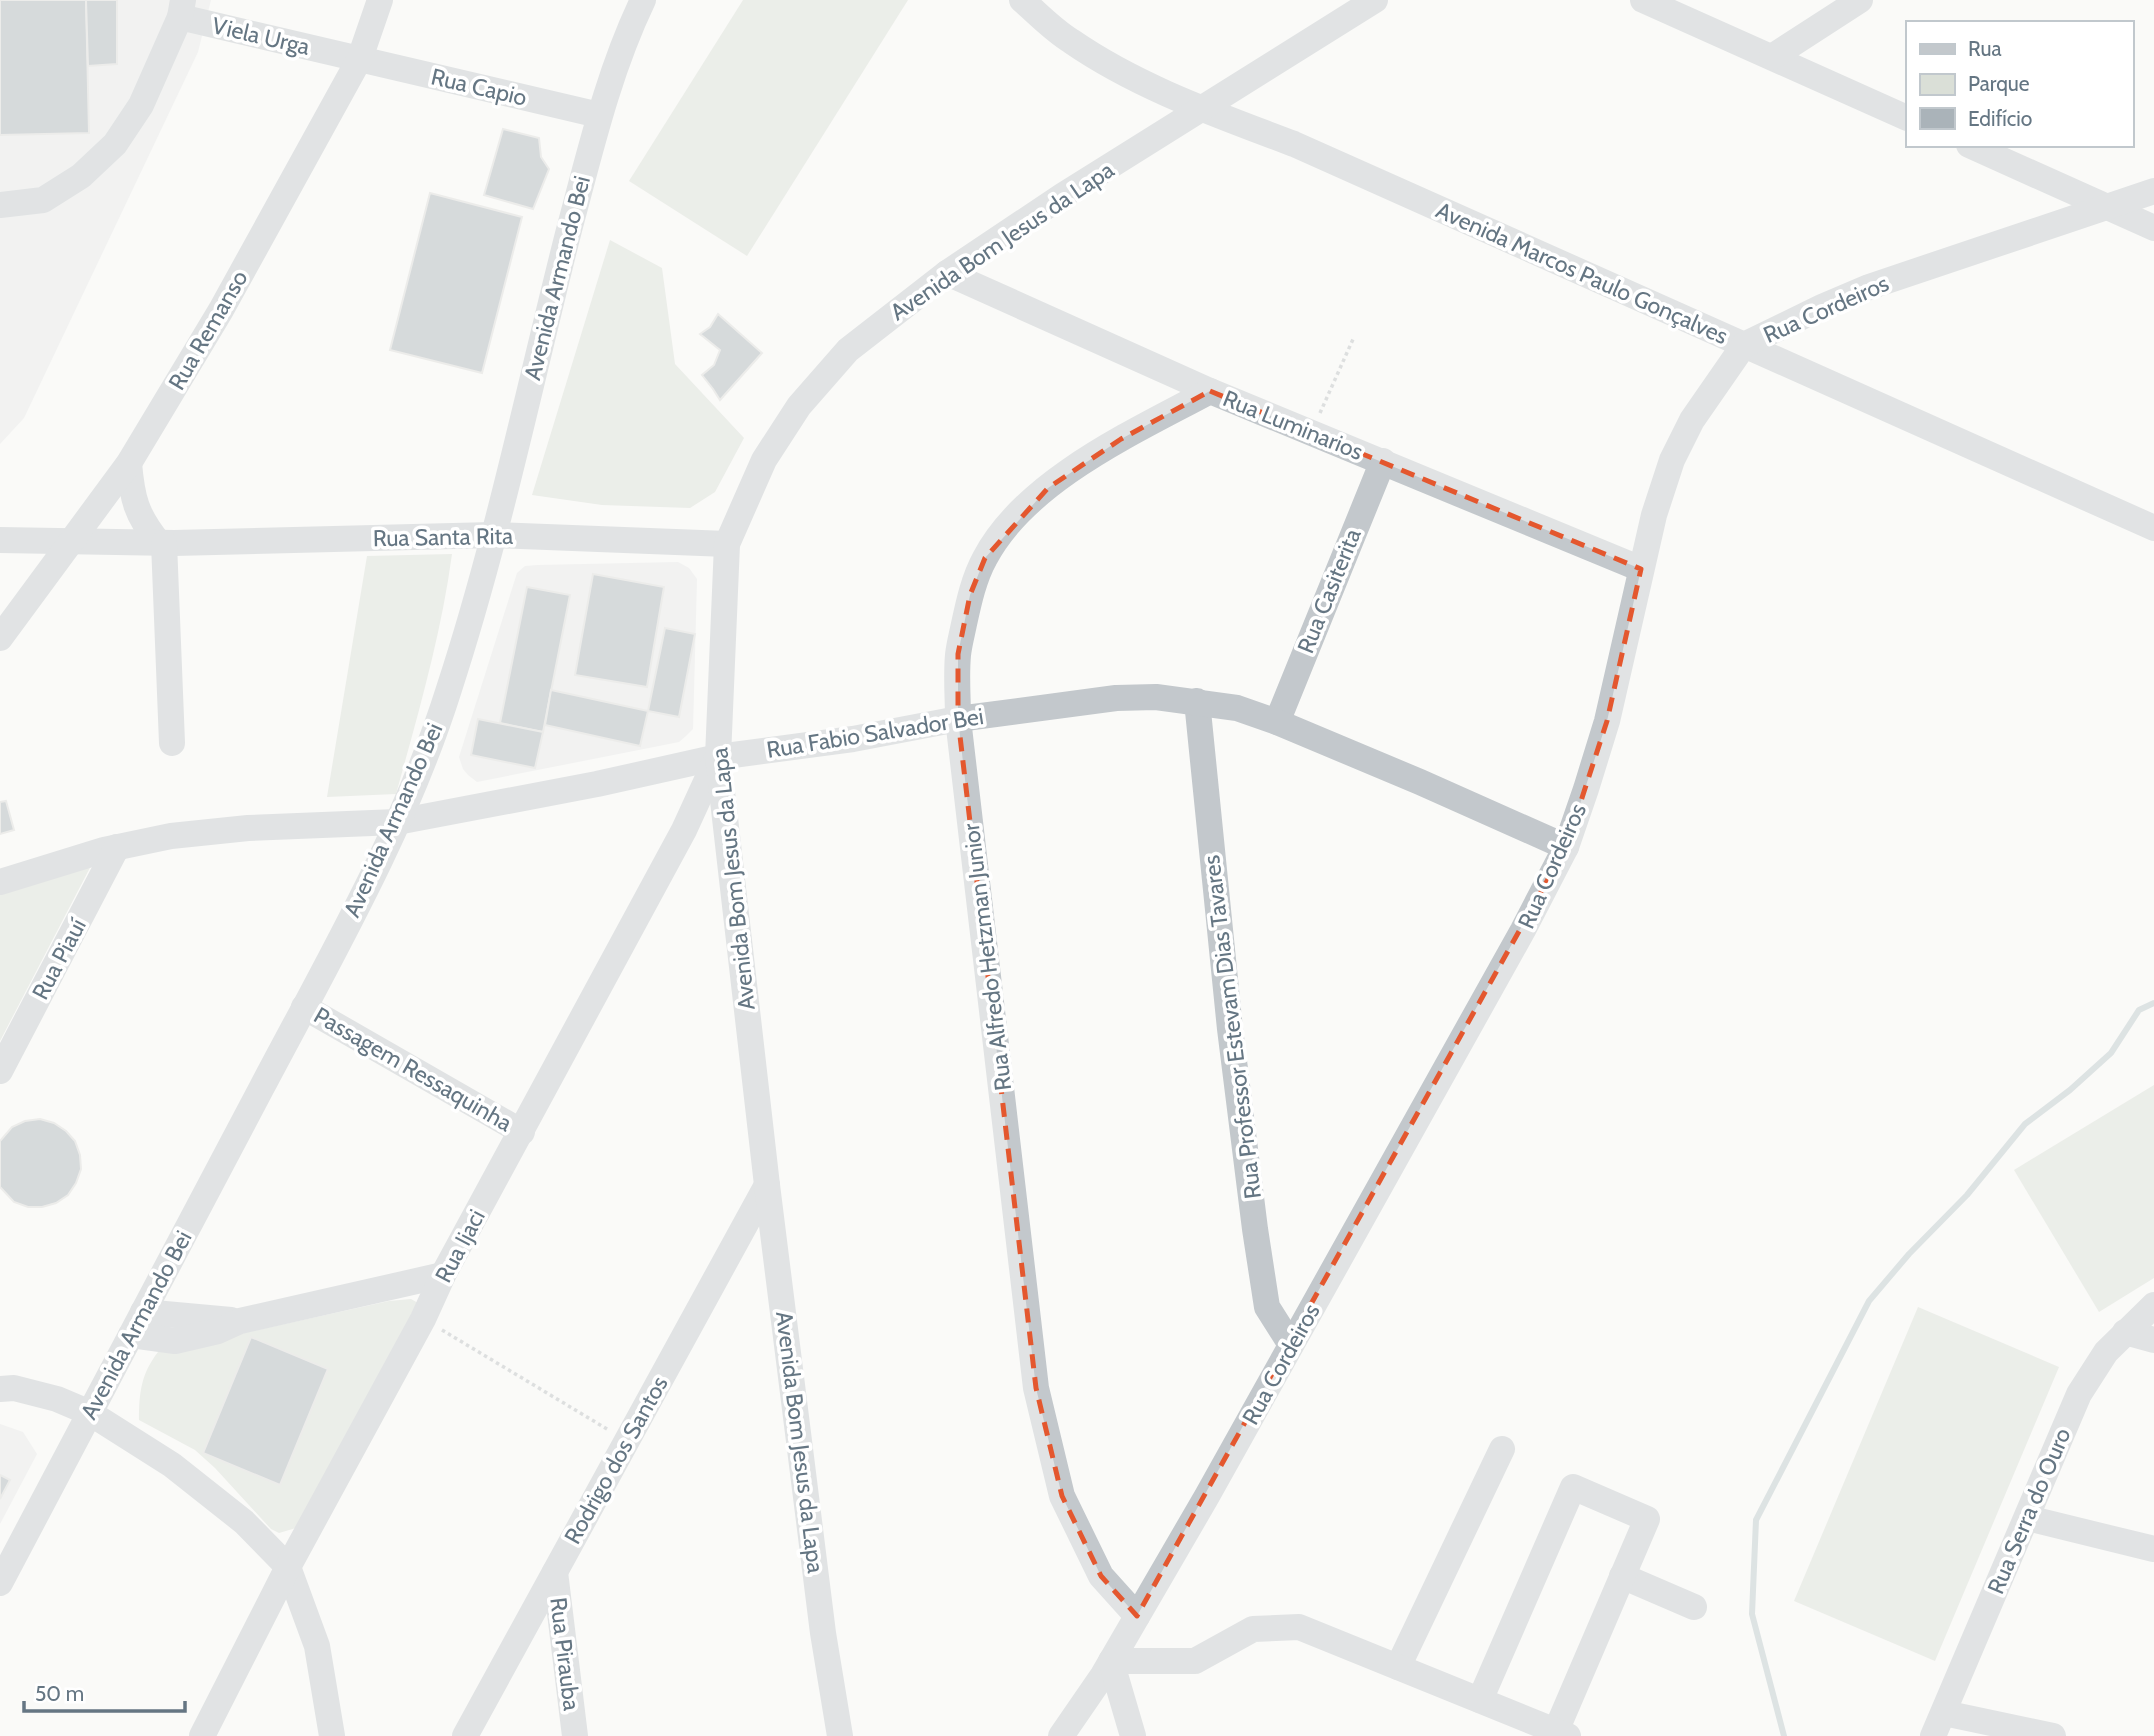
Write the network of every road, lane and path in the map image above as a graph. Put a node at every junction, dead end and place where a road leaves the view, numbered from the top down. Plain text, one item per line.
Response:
1 (380, 0) edge
2 (643, 0) edge
3 (1022, 0) edge
4 (1375, 0) edge
5 (1643, 0) edge
6 (1860, 0) edge
7 (181, 8) edge
8 (1773, 57) junction
9 (360, 58) junction
10 (1203, 109) junction
11 (598, 115) junction
12 (1906, 118) edge
13 (1973, 147) edge
14 (2154, 191) edge
15 (0, 205) edge
16 (2105, 206) junction
17 (2154, 228) edge
18 (947, 273) junction
19 (1354, 337) dead end
20 (1744, 345) junction
21 (1210, 391) junction
22 (1311, 434) junction
23 (1383, 461) junction
24 (129, 463) junction
25 (2154, 528) edge
26 (493, 535) junction
27 (0, 540) edge
28 (70, 541) junction
29 (162, 543) junction
30 (727, 544) junction
31 (1641, 569) junction
32 (0, 638) edge
33 (1196, 701) junction
34 (958, 719) junction
35 (1277, 722) junction
36 (172, 743) dead end
37 (718, 757) junction
38 (397, 822) junction
39 (117, 847) junction
40 (1566, 847) junction
41 (0, 882) edge
42 (304, 1007) junction
43 (2, 1064) edge
44 (522, 1132) junction
45 (767, 1185) junction
46 (443, 1275) junction
47 (2154, 1305) edge
48 (143, 1312) junction
49 (423, 1319) junction
50 (240, 1321) junction
51 (2125, 1332) junction
52 (131, 1335) junction
53 (2154, 1340) edge
54 (1291, 1345) junction
55 (0, 1389) edge
56 (90, 1413) junction
57 (626, 1441) junction
58 (1502, 1449) dead end
59 (2027, 1518) junction
60 (2154, 1549) edge
61 (288, 1567) junction
62 (555, 1572) junction
63 (1622, 1576) junction
64 (0, 1583) edge
65 (1694, 1607) dead end
66 (1138, 1616) junction
67 (1111, 1661) junction
68 (1398, 1667) junction
69 (1480, 1700) junction
70 (1939, 1724) edge
71 (1562, 1733) edge
72 (202, 1736) edge
73 (332, 1736) edge
74 (465, 1736) edge
75 (575, 1736) edge
76 (840, 1736) edge
77 (1061, 1736) edge
78 (1133, 1736) edge
79 (2053, 1736) edge

1 - 9 street, Rua Remanso
2 - 11 street, Avenida Armando Bei
3 - 10 street, Avenida Marcos Paulo Gonçalves
4 - 10 street, Avenida Bom Jesus da Lapa
5 - 8 street
6 - 8 street
7 - 9 street, Viela Urga
7 - 15 street
8 - 12 street
9 - 11 street, Rua Capio
9 - 24 street, Rua Remanso
10 - 18 street, Avenida Bom Jesus da Lapa
10 - 20 street, Avenida Marcos Paulo Gonçalves
11 - 26 street, Avenida Armando Bei
13 - 16 street
14 - 16 street, Rua Cordeiros
16 - 17 street
16 - 20 street, Rua Cordeiros
18 - 21 street, Rua Luminarios
18 - 30 street, Avenida Bom Jesus da Lapa
19 - 22 path
20 - 25 street, Avenida Marcos Paulo Gonçalves
20 - 31 street, Rua Cordeiros
21 - 22 street, Rua Luminarios
21 - 34 street, Rua Alfredo Hetzman Junior
22 - 23 street, Rua Luminarios
23 - 31 street, Rua Luminarios
23 - 35 street, Rua Casiterita
24 - 28 street, Rua Remanso
24 - 29 street
26 - 29 street, Rua Santa Rita
26 - 30 street, Rua Santa Rita
26 - 38 street, Avenida Armando Bei
27 - 28 street, Rua Santa Rita
28 - 29 street, Rua Santa Rita
28 - 32 street, Rua Remanso
29 - 36 street
30 - 37 street, Avenida Bom Jesus da Lapa
31 - 40 street, Rua Cordeiros
33 - 34 street, Rua Fabio Salvador Bei
33 - 35 street, Rua Fabio Salvador Bei
33 - 54 street, Rua Professor Estevam Dias Tavares
34 - 37 street, Rua Fabio Salvador Bei
34 - 66 street, Rua Alfredo Hetzman Junior
35 - 40 street, Rua Fabio Salvador Bei
37 - 38 street, Rua Fabio Salvador Bei
37 - 44 street, Rua Ijaci
37 - 45 street, Avenida Bom Jesus da Lapa
38 - 39 street, Rua Fabio Salvador Bei
38 - 42 street, Avenida Armando Bei
39 - 41 street, Rua Fabio Salvador Bei
39 - 43 street, Rua Piauí
40 - 54 street, Rua Cordeiros
42 - 44 street, Passagem Ressaquinha
42 - 48 street, Avenida Armando Bei
44 - 46 street, Rua Ijaci
45 - 57 street, Rodrigo dos Santos
45 - 76 street, Avenida Bom Jesus da Lapa
46 - 49 street, Rua Ijaci
46 - 50 street
47 - 51 street, Rua Serra do Ouro
48 - 50 street
48 - 52 street, Avenida Armando Bei
49 - 57 path
49 - 61 street, Rua Ijaci
50 - 52 street
51 - 53 street
51 - 59 street, Rua Serra do Ouro
52 - 56 street, Avenida Armando Bei
54 - 66 street, Rua Cordeiros
55 - 56 street
56 - 61 street
56 - 64 street, Avenida Armando Bei
57 - 62 street, Rodrigo dos Santos
58 - 68 street
59 - 60 street
59 - 70 street, Rua Serra do Ouro
61 - 72 street, Rua Ijaci
61 - 73 street
62 - 74 street, Rodrigo dos Santos
62 - 75 street, Rua Pirauba
63 - 65 street
63 - 69 street
63 - 71 street
66 - 67 street, Rua Cordeiros
67 - 68 street
67 - 77 street, Rua Cordeiros
67 - 78 street
68 - 69 street
69 - 71 street
70 - 79 street

